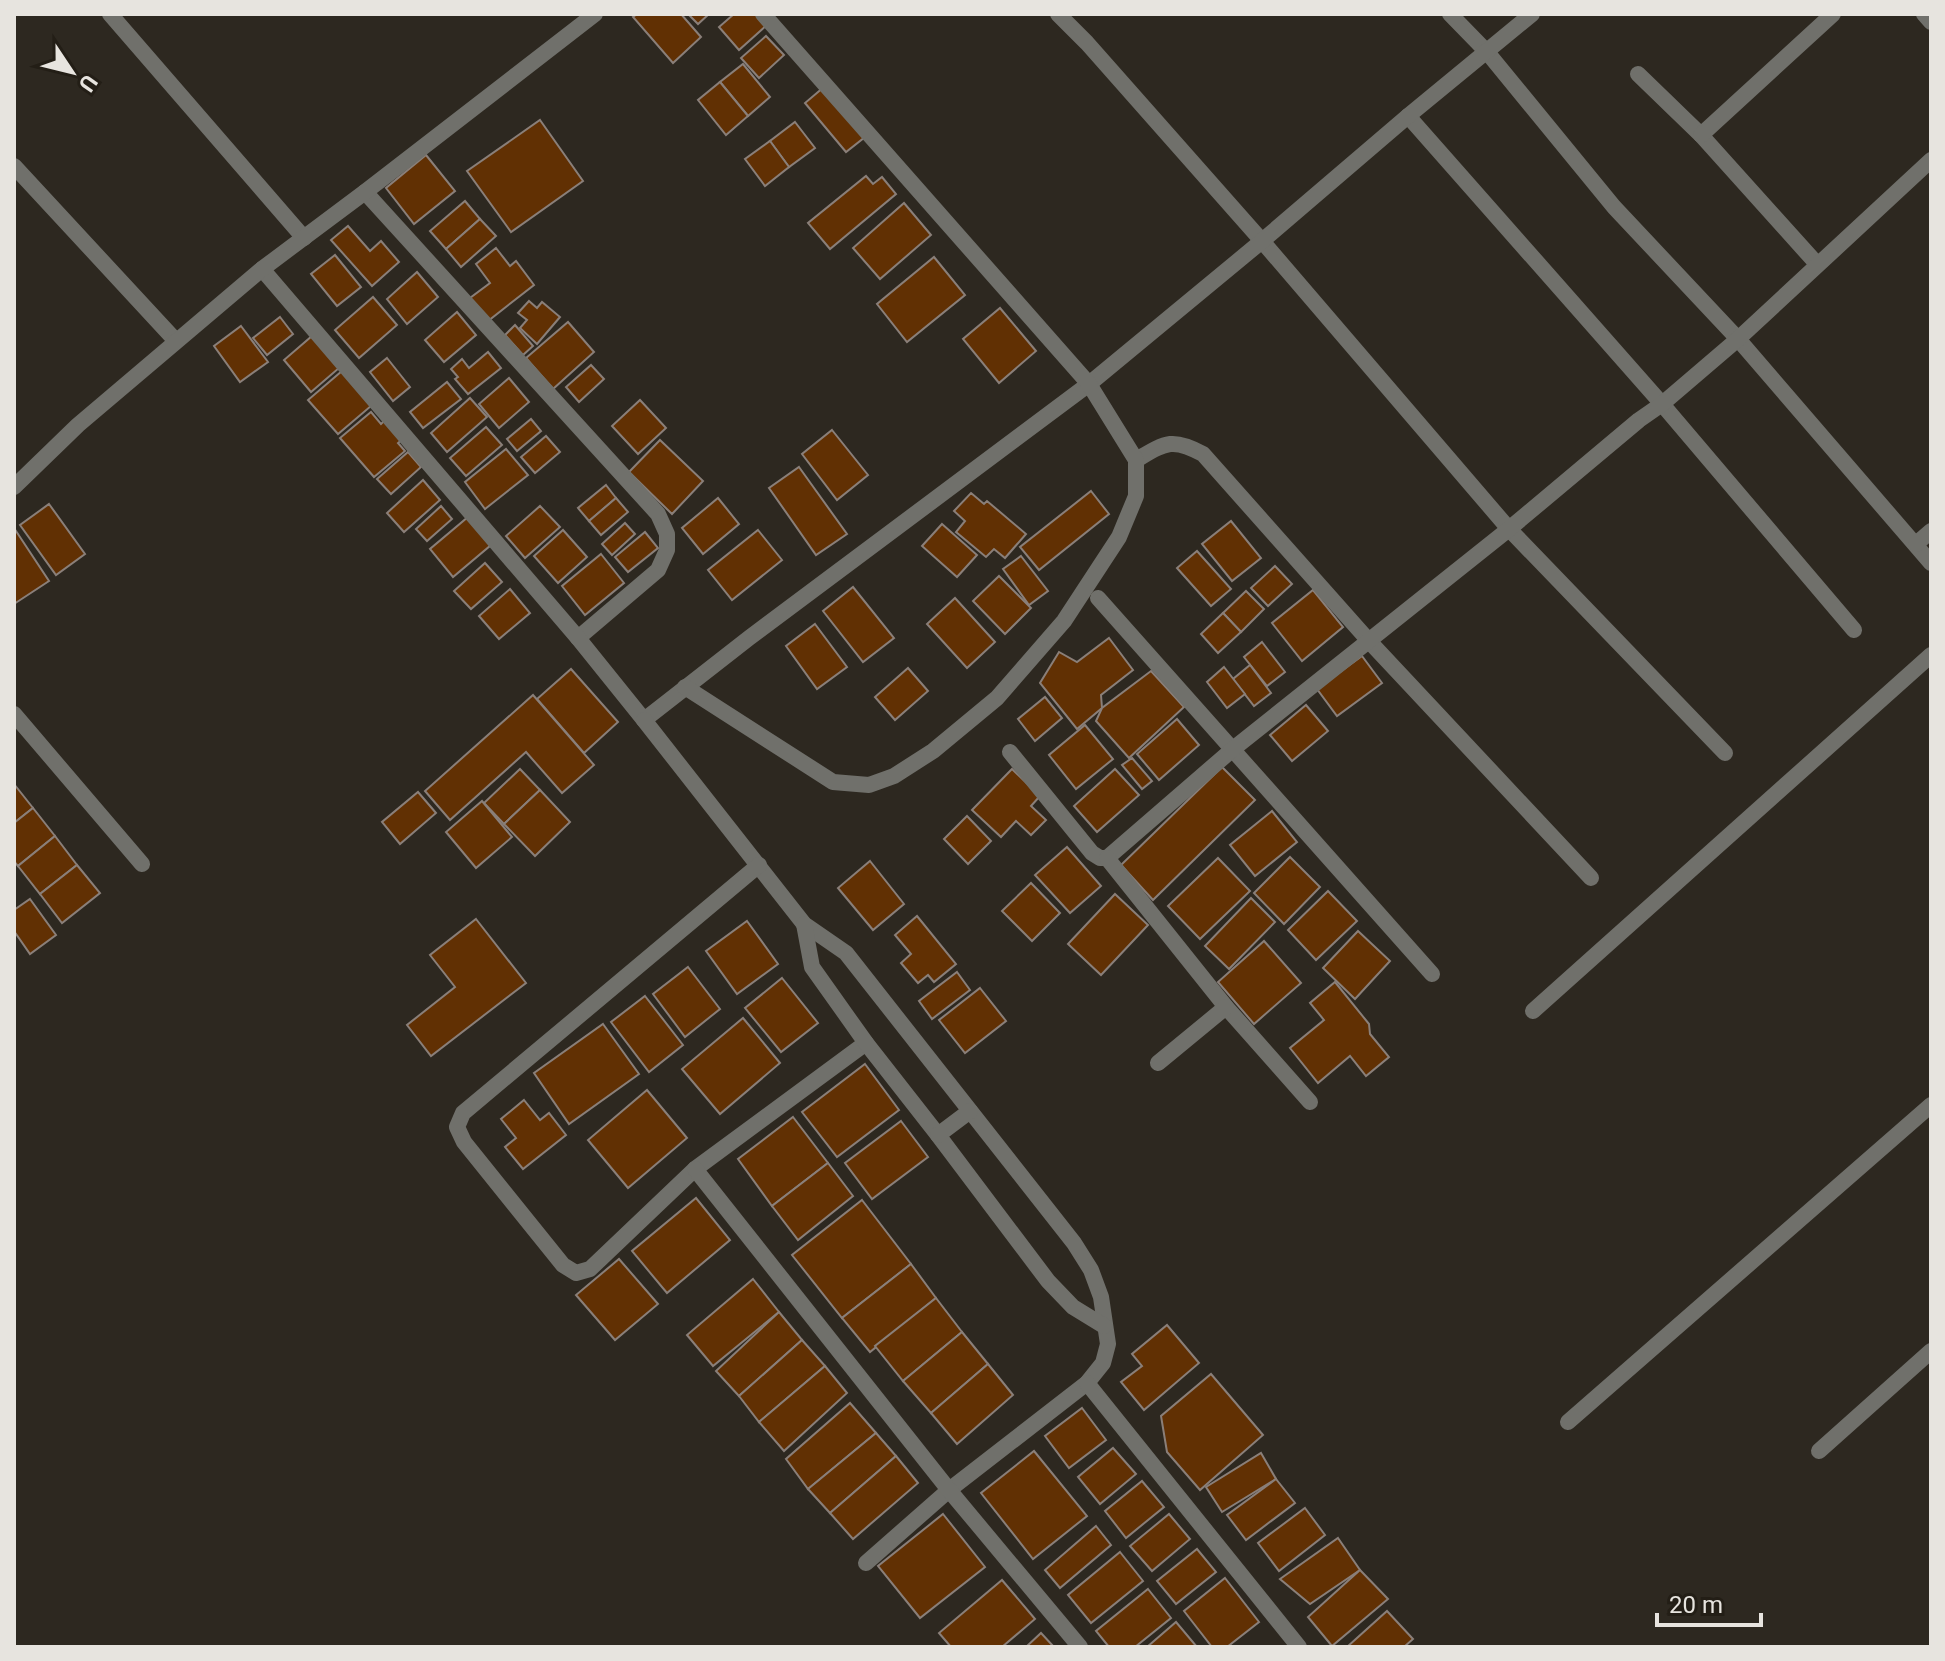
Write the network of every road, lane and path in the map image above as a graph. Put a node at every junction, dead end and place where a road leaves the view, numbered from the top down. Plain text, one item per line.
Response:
1 (110, 14) edge
2 (595, 14) edge
3 (763, 14) edge
4 (1058, 14) edge
5 (1450, 14) edge
6 (1532, 14) edge
7 (1833, 14) edge
8 (1924, 14) edge
9 (1931, 22) edge
10 (1487, 52) junction
11 (1638, 74) dead end
12 (1408, 116) junction
13 (1701, 135) junction
14 (1931, 160) edge
15 (14, 166) edge
16 (365, 192) junction
17 (304, 238) junction
18 (1262, 241) junction
19 (1817, 264) junction
20 (262, 269) junction
21 (1738, 339) junction
22 (176, 341) junction
23 (1089, 384) junction
24 (1662, 404) junction
25 (1136, 460) junction
26 (14, 487) edge
27 (1509, 529) junction
28 (1931, 531) edge
29 (1916, 544) junction
30 (1931, 563) edge
31 (1098, 598) dead end
32 (1854, 630) dead end
33 (578, 638) junction
34 (1369, 641) junction
35 (1931, 655) edge
36 (685, 687) junction
37 (14, 714) edge
38 (644, 720) junction
39 (1233, 749) junction
40 (1010, 752) dead end
41 (1725, 753) dead end
42 (1107, 858) junction
43 (142, 864) dead end
44 (759, 865) junction
45 (1591, 878) dead end
46 (804, 924) junction
47 (1432, 974) dead end
48 (1226, 1007) junction
49 (1533, 1011) dead end
50 (866, 1043) junction
51 (1158, 1063) dead end
52 (1310, 1102) dead end
53 (1931, 1105) edge
54 (970, 1111) junction
55 (938, 1135) junction
56 (695, 1169) junction
57 (1104, 1326) junction
58 (1931, 1351) edge
59 (1087, 1383) junction
60 (1568, 1422) dead end
61 (1819, 1451) dead end
62 (949, 1490) junction
63 (866, 1563) dead end
64 (1290, 1644) edge
65 (1080, 1647) edge

1 - 17 street
2 - 16 street
3 - 23 street
4 - 18 street
5 - 10 street
6 - 10 street
7 - 13 street
8 - 9 street
10 - 12 street
10 - 21 street
11 - 13 street
12 - 18 street
12 - 24 street
13 - 19 street
14 - 19 street
15 - 22 street
16 - 17 street
16 - 33 street
17 - 20 street
18 - 23 street
18 - 27 street
19 - 21 street
20 - 22 street
20 - 33 street
21 - 24 street
21 - 29 street
22 - 26 street
23 - 25 street
23 - 36 street
24 - 27 street
24 - 32 street
25 - 34 street
25 - 36 street
27 - 34 street
27 - 41 street
28 - 29 street
29 - 30 street
31 - 39 street
33 - 38 street
34 - 39 street
34 - 45 street
35 - 49 street
36 - 38 street
37 - 43 street
38 - 44 street
39 - 42 street
39 - 47 street
40 - 42 street
42 - 48 street
44 - 46 street
44 - 56 street
46 - 50 street
46 - 54 street
48 - 51 street
48 - 52 street
50 - 55 street
50 - 56 street
53 - 60 street
54 - 55 street
54 - 57 street
55 - 57 street
56 - 62 street
57 - 59 street
58 - 61 street
59 - 62 street
59 - 64 street
62 - 63 street
62 - 65 street

